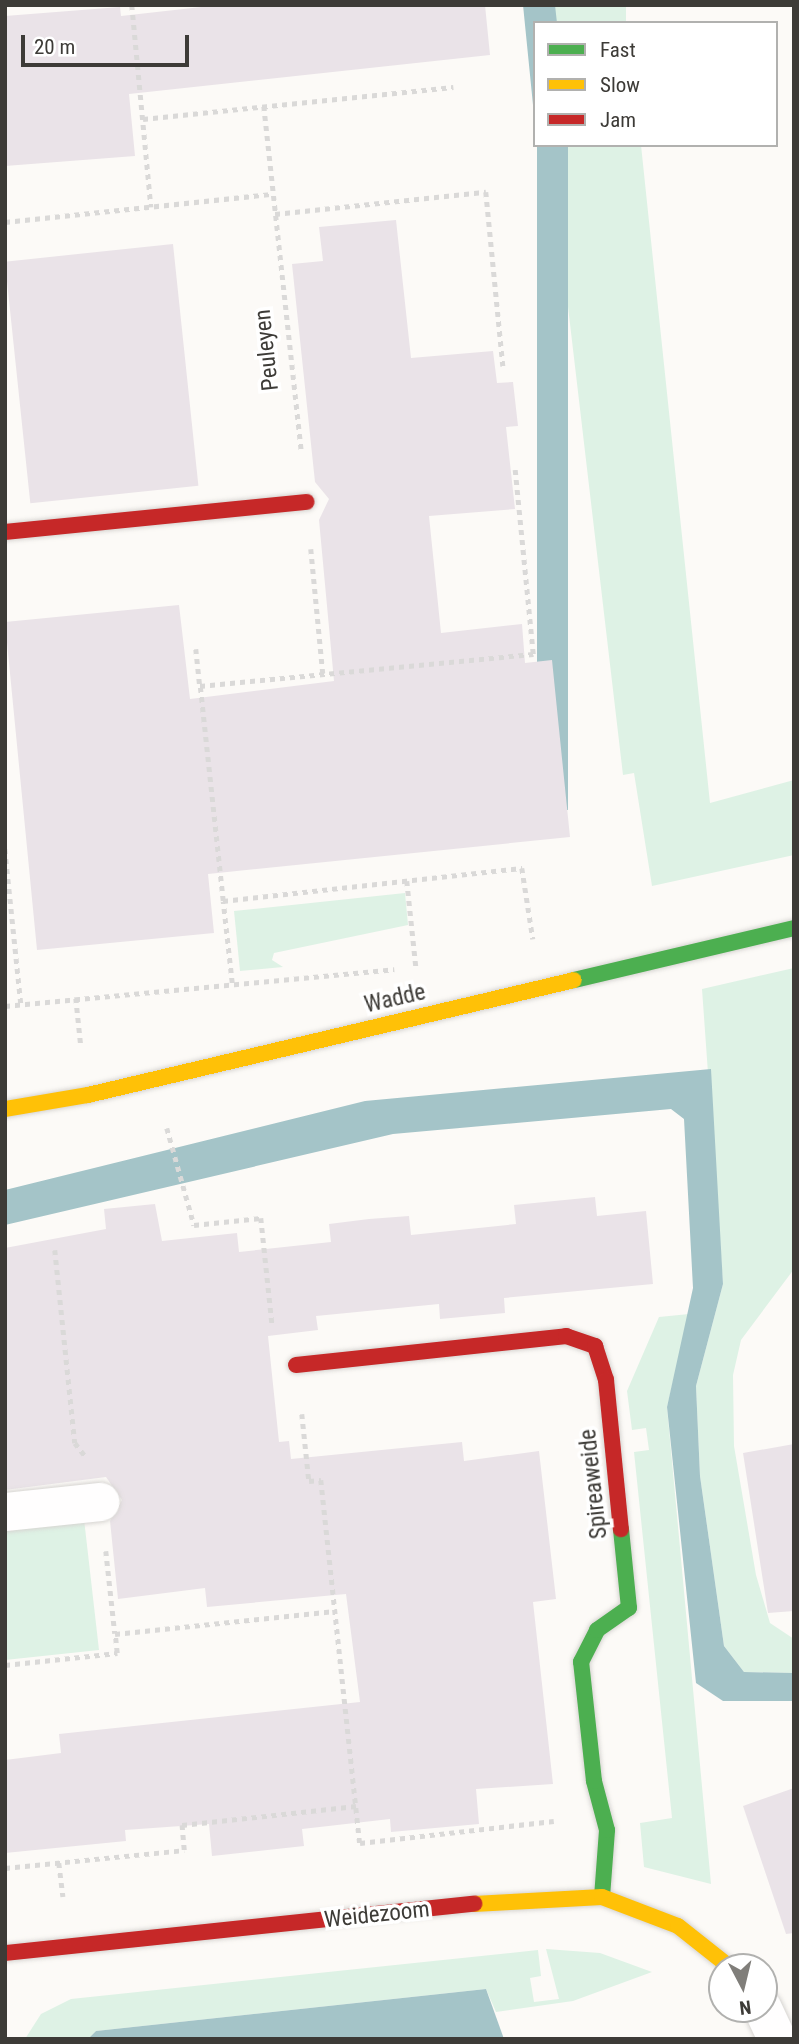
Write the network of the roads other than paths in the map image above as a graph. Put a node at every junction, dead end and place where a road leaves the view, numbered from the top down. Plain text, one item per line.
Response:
1 (307, 502) road end
2 (5, 532) edge
3 (794, 928) edge
4 (5, 1109) edge
5 (296, 1365) dead end
6 (100, 1502) road end
7 (5, 1512) edge
8 (602, 1897) junction
9 (712, 1953) edge
10 (5, 1954) edge
11 (769, 2023) edge
12 (777, 2039) edge

1 - 2 street
3 - 4 street, Wadde
5 - 8 street, Spireaweide
6 - 7 street
8 - 9 street, Weidezoom
8 - 10 street, Weidezoom
11 - 12 street

